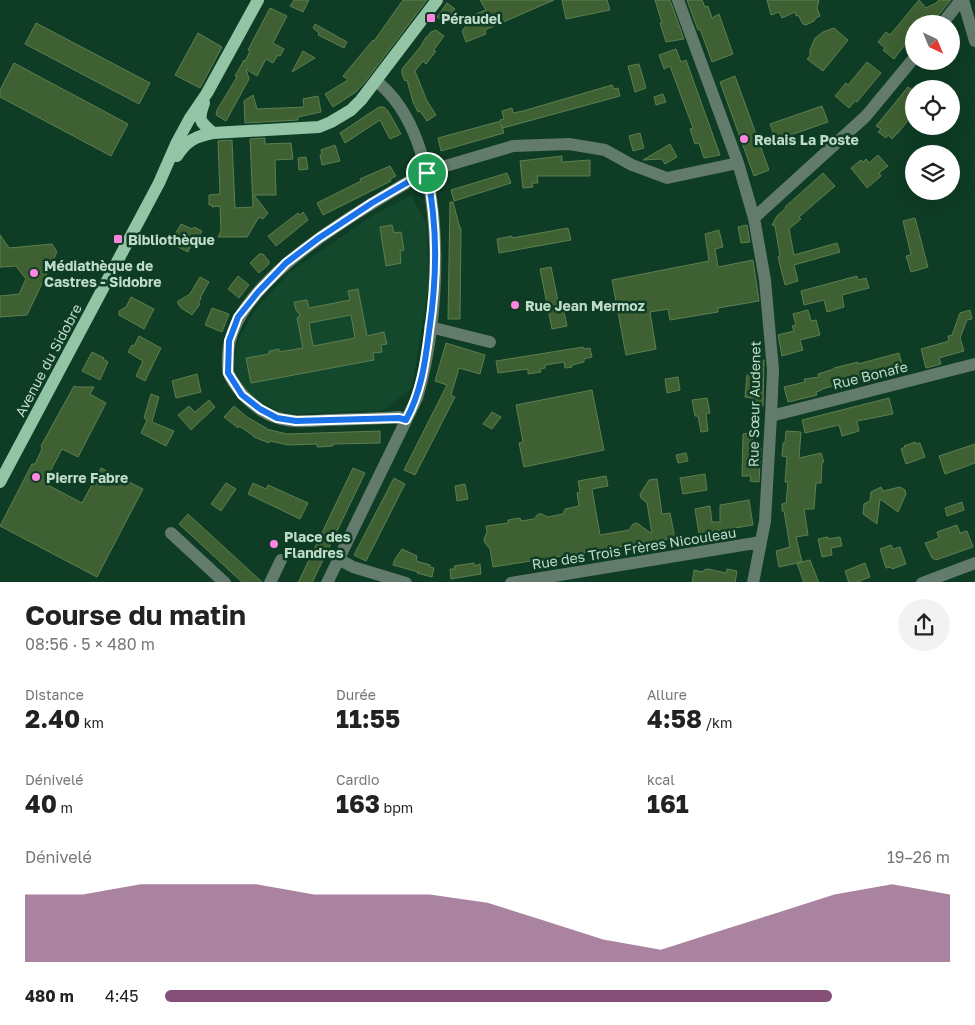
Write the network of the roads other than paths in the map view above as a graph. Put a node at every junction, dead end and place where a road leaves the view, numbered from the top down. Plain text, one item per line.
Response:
1 (258, 0) edge
2 (437, 0) edge
3 (678, 0) edge
4 (962, 0) edge
5 (950, 15) edge
6 (975, 41) edge
7 (905, 69) edge
8 (376, 80) junction
9 (207, 93) junction
10 (213, 133) junction
11 (738, 163) junction
12 (427, 173) junction
13 (159, 183) junction
14 (749, 199) junction
15 (772, 201) junction
16 (754, 218) junction
17 (430, 327) junction
18 (490, 342) dead end
19 (975, 364) edge
20 (771, 416) junction
21 (406, 420) junction
22 (0, 482) edge
23 (171, 533) dead end
24 (761, 542) junction
25 (338, 559) junction
26 (281, 560) dead end
27 (975, 563) edge
28 (225, 582) edge
29 (270, 582) edge
30 (327, 582) edge
31 (406, 582) edge
32 (511, 582) edge
33 (753, 582) edge
34 (922, 582) edge

1 - 9 main road
2 - 8 main road
3 - 11 street, Rue Sœur Audenet
4 - 5 street
4 - 6 street
7 - 15 street
8 - 10 main road
8 - 12 street
9 - 10 main road
9 - 13 main road, Avenue du Sidobre
10 - 13 main road
11 - 12 street
11 - 14 street, Rue Sœur Audenet
12 - 17 street
12 - 21 street
13 - 22 main road, Avenue du Sidobre
14 - 15 street
14 - 16 street, Rue Sœur Audenet
15 - 16 street
16 - 20 street, Rue Sœur Audenet
17 - 18 street
17 - 21 street
19 - 20 street, Rue Bonafe
20 - 24 street, Rue Sœur Audenet
21 - 25 street
23 - 28 street
24 - 32 street, Rue des Trois Frères Nicouleau
24 - 33 street, Rue Sœur Audenet
25 - 30 street
25 - 31 street
26 - 29 street
27 - 34 street

